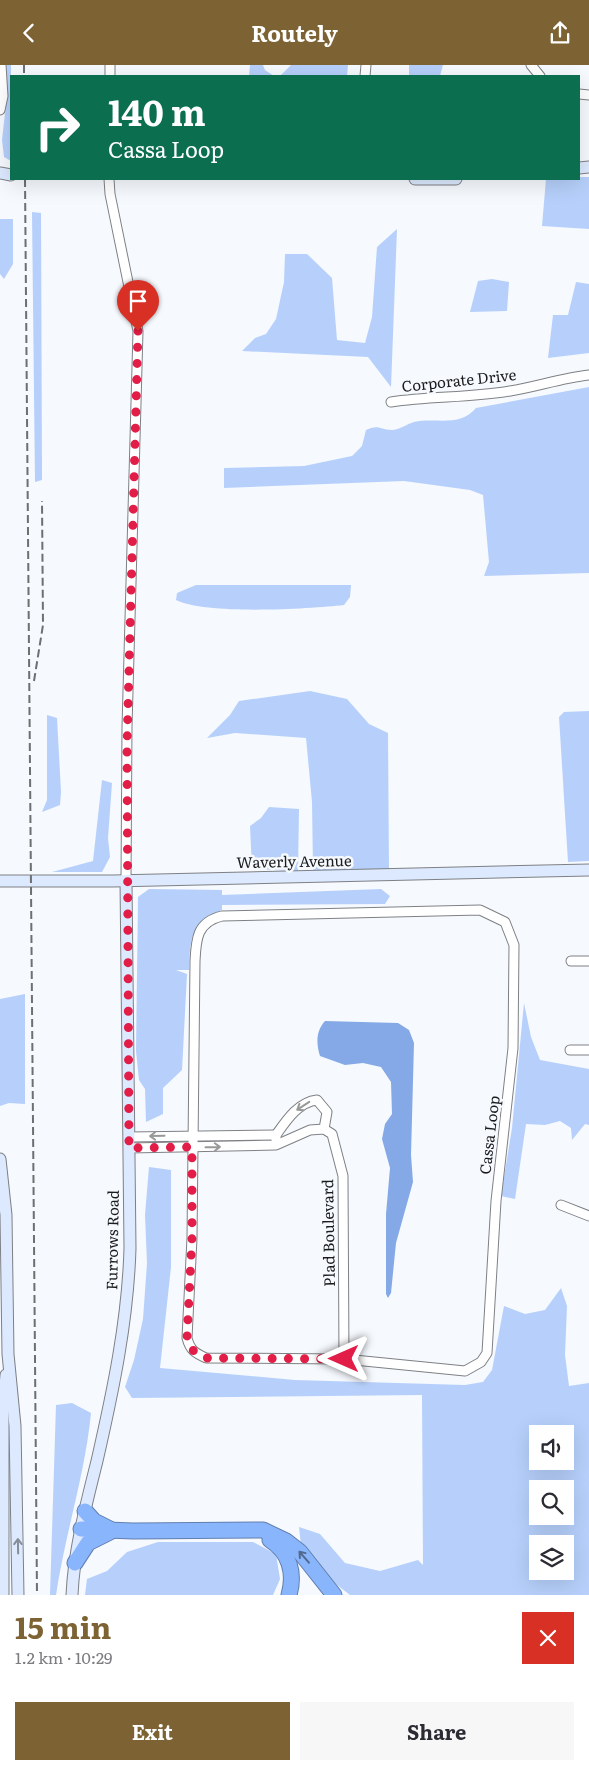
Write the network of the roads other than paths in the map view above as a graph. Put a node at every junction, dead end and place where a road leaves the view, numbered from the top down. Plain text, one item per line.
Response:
1 (1, 65) edge
2 (531, 65) edge
3 (539, 75) edge
4 (0, 110) edge
5 (109, 180) edge
6 (589, 375) edge
7 (391, 402) dead end
8 (589, 870) edge
9 (0, 881) edge
10 (126, 881) junction
11 (571, 961) dead end
12 (589, 961) edge
13 (589, 1049) edge
14 (570, 1050) dead end
15 (324, 1129) junction
16 (276, 1135) junction
17 (192, 1136) junction
18 (129, 1142) junction
19 (276, 1145) junction
20 (192, 1147) junction
21 (0, 1159) edge
22 (561, 1205) dead end
23 (589, 1216) edge
24 (344, 1359) junction
25 (5, 1397) edge
26 (85, 1511) junction
27 (81, 1529) junction
28 (113, 1531) junction
29 (246, 1531) junction
30 (75, 1563) junction
31 (2, 1582) edge
32 (3, 1595) edge
33 (18, 1595) edge
34 (72, 1595) edge
35 (289, 1595) edge
36 (334, 1595) edge

1 - 4 street
2 - 3 street
5 - 10 street
6 - 7 street, Corporate Drive
8 - 10 street, Waverly Avenue
9 - 10 street, Waverly Avenue
10 - 18 street, Furrows Road
11 - 12 street
13 - 14 street
15 -> 16 street
15 - 19 street
15 - 24 street, Plad Boulevard
16 - 17 street
16 - 19 street
17 -> 18 street
17 - 20 street, Cassa Loop
17 - 24 street, Cassa Loop
18 - 20 street
18 - 26 street, Furrows Road
20 -> 19 street
20 - 24 street, Cassa Loop
21 - 25 street
22 - 23 street
25 - 31 street
33 -> 25 street
26 - 27 street, Furrows Road
26 - 28 highway
27 - 28 highway
27 - 30 street, Furrows Road
28 - 29 highway
28 - 30 highway
29 - 35 highway
36 -> 29 highway
30 - 34 street, Furrows Road
31 - 32 street

